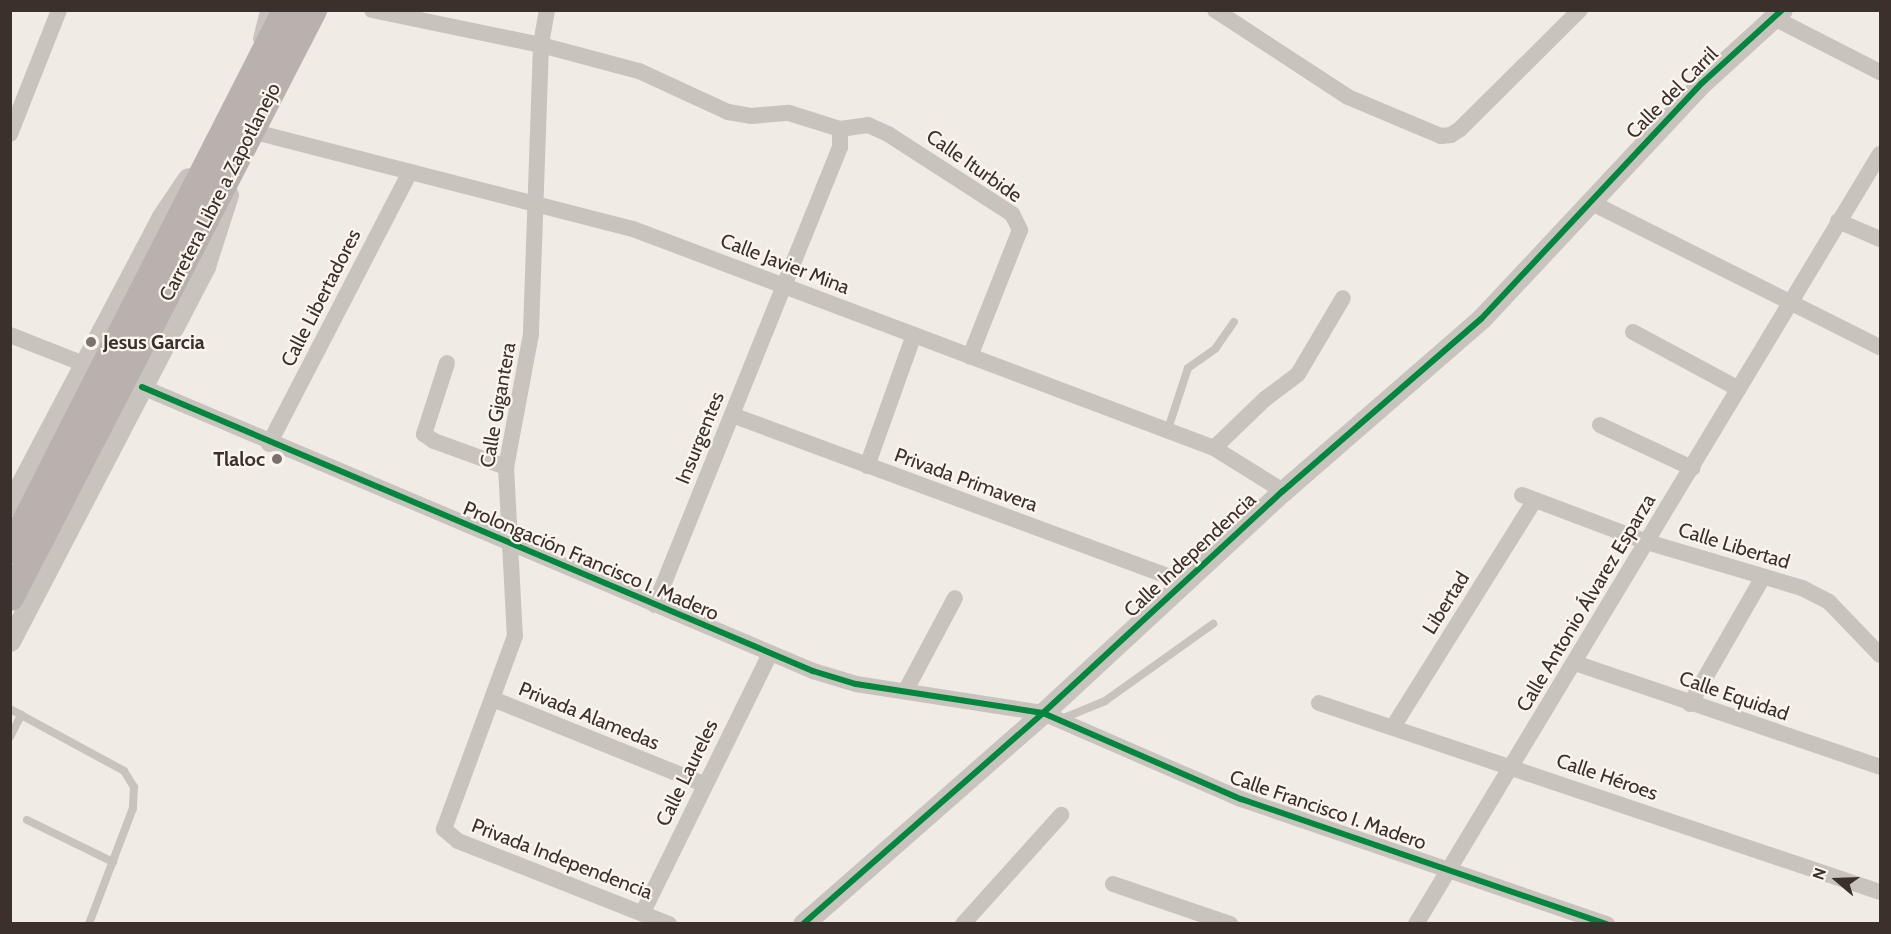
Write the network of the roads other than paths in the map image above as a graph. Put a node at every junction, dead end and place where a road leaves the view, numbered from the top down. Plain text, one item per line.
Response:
1 (59, 10) edge
2 (268, 10) edge
3 (285, 10) edge
4 (313, 10) edge
5 (372, 10) edge
6 (547, 10) edge
7 (1215, 10) edge
8 (1560, 10) edge
9 (1580, 10) edge
10 (1778, 14) edge
11 (1548, 38) junction
12 (541, 45) junction
13 (1881, 72) edge
14 (246, 90) junction
15 (840, 129) junction
16 (10, 134) edge
17 (247, 141) junction
18 (1881, 154) edge
19 (410, 172) junction
20 (1590, 202) junction
21 (538, 207) junction
22 (1838, 221) junction
23 (1881, 239) edge
24 (784, 286) junction
25 (1343, 298) dead end
26 (1789, 302) junction
27 (1234, 322) dead end
28 (1633, 332) dead end
29 (10, 335) edge
30 (914, 335) junction
31 (1881, 347) edge
32 (970, 356) junction
33 (447, 363) dead end
34 (84, 364) junction
35 (142, 387) junction
36 (1739, 389) junction
37 (732, 415) junction
38 (1600, 425) dead end
39 (1167, 433) junction
40 (269, 444) junction
41 (1214, 448) junction
42 (867, 466) junction
43 (506, 467) junction
44 (1692, 468) junction
45 (1283, 491) junction
46 (1528, 498) joint
47 (10, 505) edge
48 (1647, 542) junction
49 (508, 544) junction
50 (10, 550) edge
51 (1763, 577) junction
52 (1185, 583) junction
53 (10, 597) edge
54 (955, 598) dead end
55 (655, 605) junction
56 (1213, 624) dead end
57 (10, 642) edge
58 (770, 654) junction
59 (1881, 655) edge
60 (1575, 663) junction
61 (906, 690) junction
62 (493, 699) junction
63 (1319, 703) dead end
64 (1690, 704) junction
65 (10, 709) edge
66 (21, 715) junction
67 (1051, 717) junction
68 (1393, 727) junction
69 (10, 737) edge
70 (1512, 767) junction
71 (1881, 767) edge
72 (703, 784) junction
73 (1061, 815) dead end
74 (27, 820) dead end
75 (444, 829) joint
76 (113, 862) junction
77 (1449, 870) junction
78 (1113, 884) dead end
79 (1881, 892) edge
80 (643, 912) junction
81 (89, 924) edge
82 (669, 924) edge
83 (803, 924) edge
84 (963, 924) edge
85 (1230, 924) edge
86 (1416, 924) edge
87 (1607, 924) edge

1 - 16 street
2 - 14 street
3 - 14 main road, Carretera Libre a Zapotlanejo
4 - 17 main road, Carretera Libre a Zapotlanejo
5 - 12 street
6 - 12 street, Calle Gigantera
7 - 11 street
8 - 11 street
9 - 11 street
10 - 13 street
10 - 20 street, Calle del Carril
12 - 15 street
12 - 21 street, Calle Gigantera
14 - 34 street
14 - 50 main road, Carretera Libre a Zapotlanejo
15 - 24 street, Insurgentes
15 - 32 street, Calle Iturbide
17 - 19 street, Calle Javier Mina
17 - 35 street
17 - 53 main road, Carretera Libre a Zapotlanejo
18 - 22 street
19 - 21 street, Calle Javier Mina
19 - 40 street, Calle Libertadores
20 - 26 street
20 - 45 street, Calle Independencia
21 - 24 street, Calle Javier Mina
21 - 43 street, Calle Gigantera
22 - 23 street
22 - 26 street
24 - 30 street, Calle Javier Mina
24 - 37 street, Insurgentes
25 - 41 street
26 - 31 street
26 - 36 street, Calle Antonio Álvarez Esparza
27 - 39 lane
28 - 36 street
29 - 34 street
30 - 32 street, Calle Javier Mina
30 - 42 street
32 - 39 street, Calle Javier Mina
33 - 43 street
34 - 47 street
35 - 40 street, Prolongación Francisco I. Madero
35 - 57 street
36 - 44 street, Calle Antonio Álvarez Esparza
37 - 42 street, Privada Primavera
37 - 55 street, Insurgentes
38 - 44 street
39 - 41 street, Calle Javier Mina
40 - 49 street, Prolongación Francisco I. Madero
41 - 45 street, Calle Javier Mina
42 - 52 street, Privada Primavera
43 - 49 street, Calle Gigantera
44 - 48 street, Calle Antonio Álvarez Esparza
45 - 52 street, Calle Independencia
46 - 48 street, Calle Libertad
46 - 68 street, Libertad
48 - 51 street, Calle Libertad
48 - 60 street, Calle Antonio Álvarez Esparza
49 - 55 street, Prolongación Francisco I. Madero
49 - 62 street, Calle Gigantera
51 - 59 street, Calle Libertad
51 - 64 street
52 - 67 street, Calle Independencia
54 - 61 street
55 - 58 street, Prolongación Francisco I. Madero
56 - 67 lane
58 - 61 street, Prolongación Francisco I. Madero
58 - 72 street, Calle Laureles
60 - 64 street, Calle Equidad
60 - 70 street, Calle Antonio Álvarez Esparza
61 - 67 street, Prolongación Francisco I. Madero
62 - 72 street, Privada Alamedas
62 - 75 street, Calle Gigantera
63 - 68 street, Calle Héroes
64 - 71 street, Calle Equidad
65 - 66 lane
66 - 69 lane
66 - 76 lane
67 - 77 street, Calle Francisco I. Madero
67 - 83 street, Calle Independencia
68 - 70 street, Calle Héroes
70 - 77 street, Calle Antonio Álvarez Esparza
70 - 79 street, Calle Héroes
72 - 80 street, Calle Laureles
73 - 84 street
74 - 76 lane
75 - 80 street, Privada Independencia
76 - 81 lane
77 - 86 street, Calle Antonio Álvarez Esparza
77 - 87 street, Calle Francisco I. Madero
78 - 85 street
80 - 82 street, Privada Independencia

